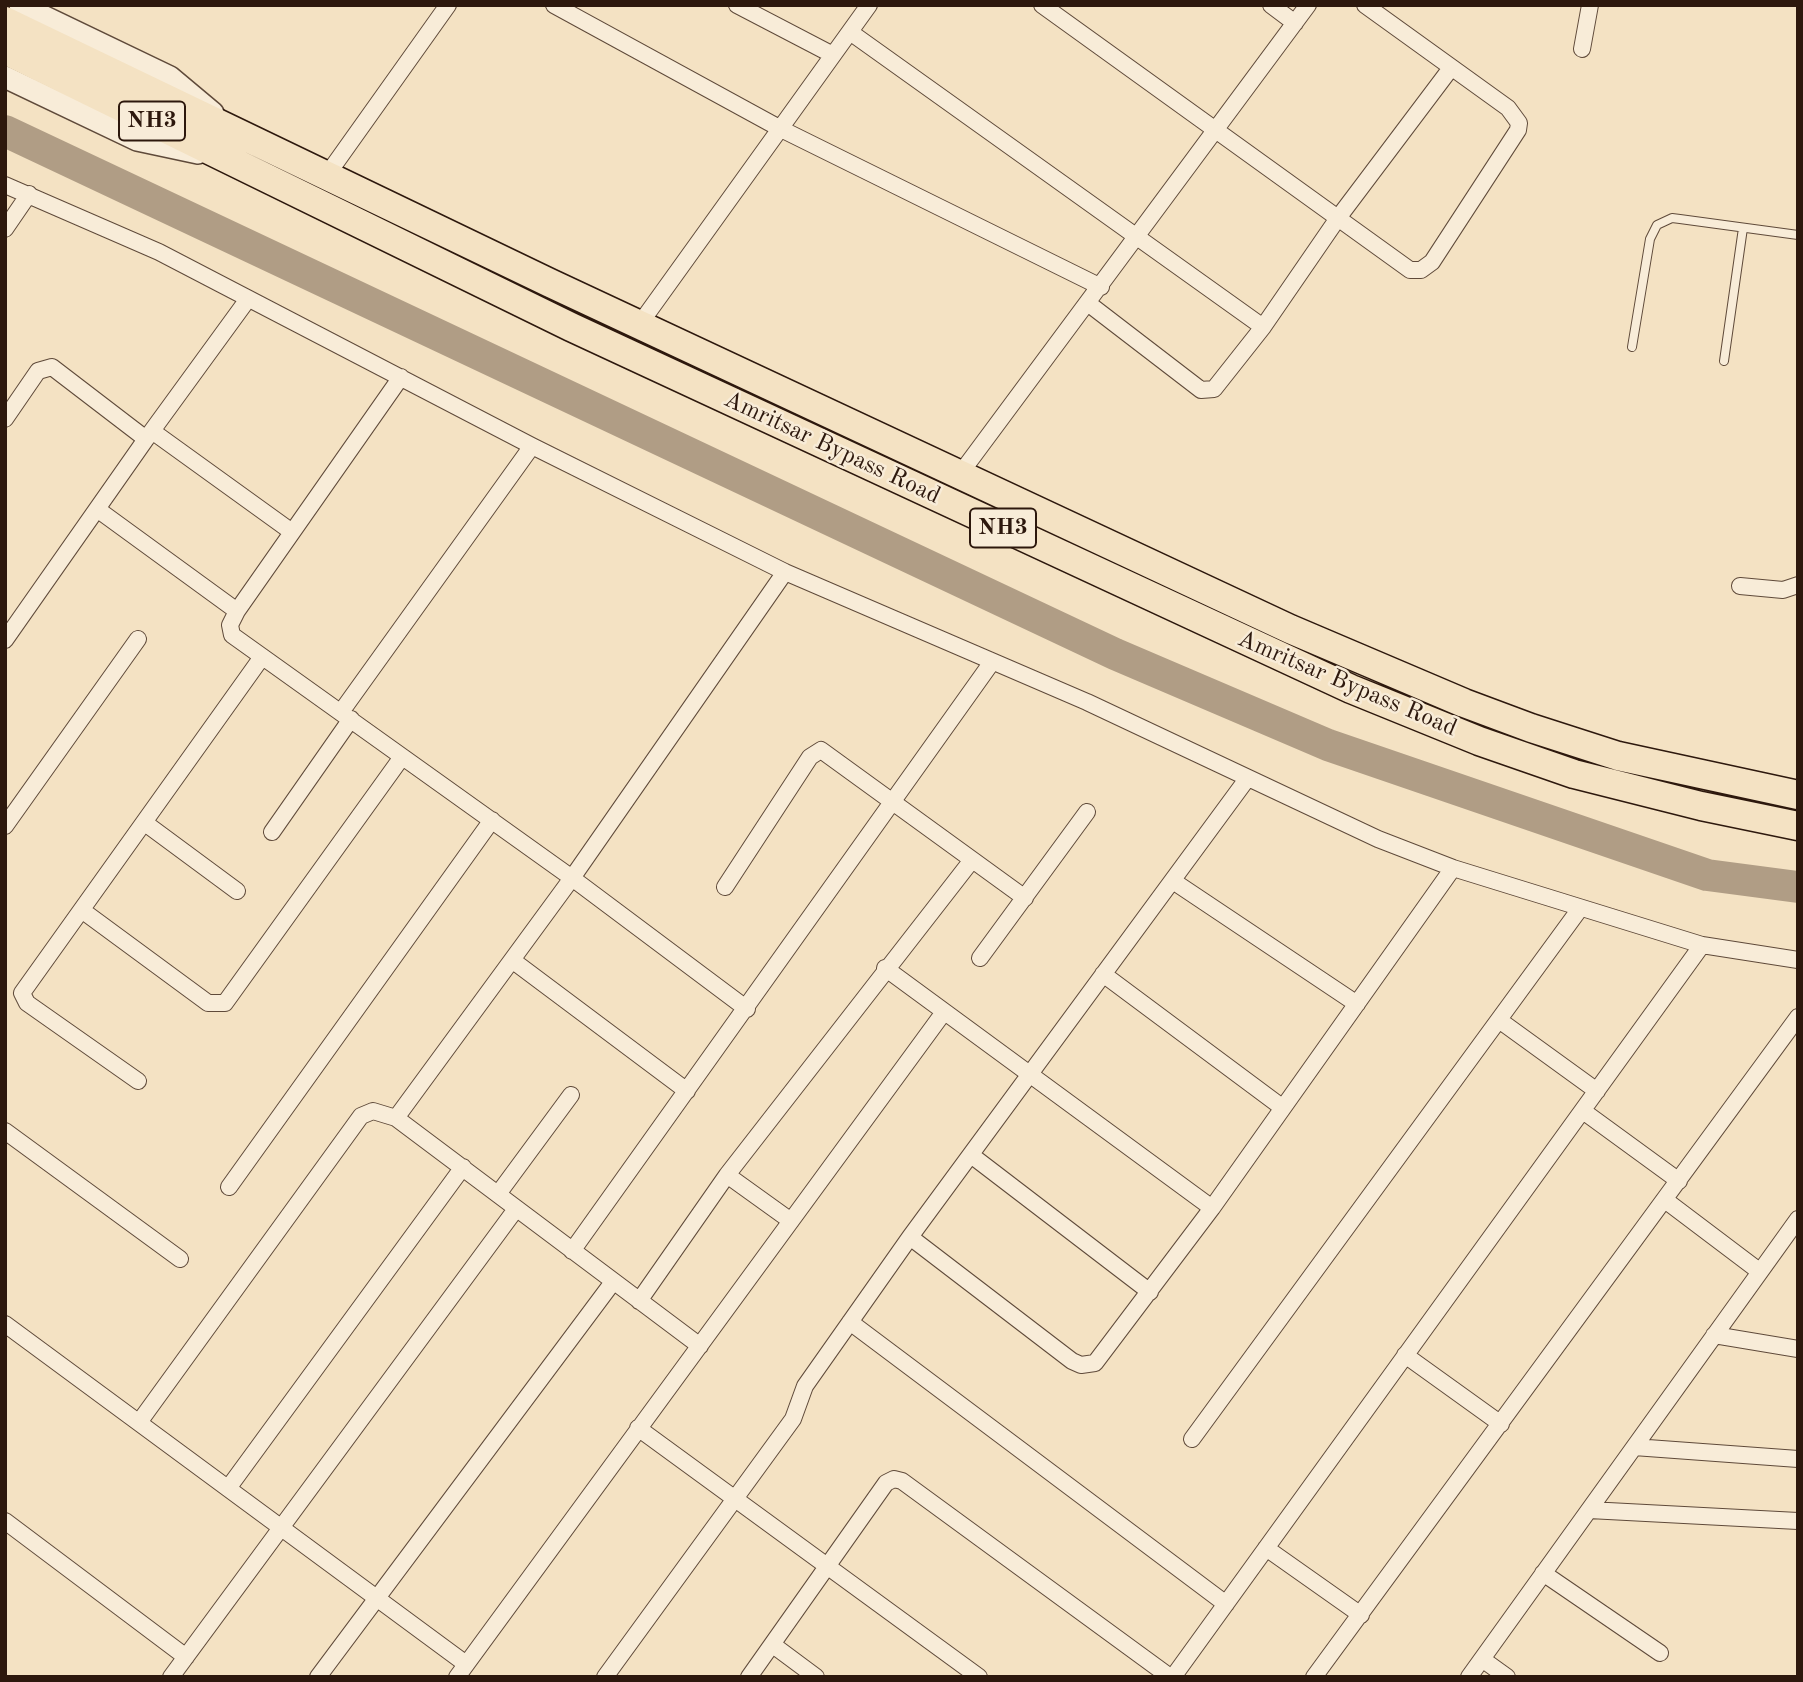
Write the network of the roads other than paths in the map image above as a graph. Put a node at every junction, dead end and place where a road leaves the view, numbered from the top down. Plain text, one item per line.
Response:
1 (20, 5) edge
2 (448, 5) edge
3 (554, 5) edge
4 (737, 5) edge
5 (869, 5) edge
6 (1042, 5) edge
7 (1271, 5) edge
8 (1308, 5) edge
9 (1364, 5) edge
10 (1590, 5) edge
11 (756, 9) edge
12 (5, 21) edge
13 (1295, 23) junction
14 (850, 32) junction
15 (1582, 49) dead end
16 (5, 50) edge
17 (833, 55) junction
18 (1451, 68) junction
19 (76, 69) junction
20 (5, 77) edge
21 (781, 129) junction
22 (1214, 130) junction
23 (238, 148) junction
24 (327, 175) junction
25 (5, 185) edge
26 (29, 194) junction
27 (1338, 218) junction
28 (1743, 228) junction
29 (5, 229) edge
30 (1798, 235) edge
31 (1136, 236) junction
32 (1101, 287) junction
33 (248, 299) junction
34 (1088, 304) junction
35 (639, 325) junction
36 (1264, 327) junction
37 (1632, 347) dead end
38 (1724, 361) dead end
39 (401, 377) junction
40 (5, 419) edge
41 (149, 435) junction
42 (533, 446) junction
43 (960, 474) junction
44 (97, 509) junction
45 (292, 532) junction
46 (785, 572) junction
47 (1798, 585) edge
48 (1740, 586) dead end
49 (237, 611) junction
50 (138, 639) dead end
51 (5, 640) edge
52 (262, 657) junction
53 (992, 662) junction
54 (346, 715) junction
55 (402, 757) junction
56 (1247, 779) junction
57 (1798, 795) edge
58 (894, 802) junction
59 (11, 805) edge
60 (1087, 812) dead end
61 (492, 820) junction
62 (145, 823) junction
63 (5, 826) edge
64 (1798, 826) edge
65 (272, 832) dead end
66 (972, 860) junction
67 (1453, 868) junction
68 (572, 878) junction
69 (1174, 881) junction
70 (725, 887) dead end
71 (237, 891) dead end
72 (1025, 898) junction
73 (1579, 910) junction
74 (83, 911) junction
75 (1702, 945) junction
76 (980, 958) dead end
77 (512, 960) junction
78 (1798, 960) edge
79 (885, 968) junction
80 (1103, 974) junction
81 (1357, 1004) junction
82 (747, 1009) junction
83 (944, 1012) junction
84 (1798, 1017) edge
85 (1500, 1020) junction
86 (1033, 1074) junction
87 (138, 1081) dead end
88 (687, 1091) junction
89 (1597, 1091) junction
90 (571, 1096) dead end
91 (1283, 1108) junction
92 (1583, 1111) junction
93 (396, 1118) junction
94 (5, 1131) edge
95 (971, 1155) junction
96 (463, 1167) junction
97 (727, 1175) junction
98 (1679, 1181) junction
99 (229, 1187) dead end
100 (498, 1194) junction
101 (1665, 1200) junction
102 (1212, 1208) junction
103 (516, 1209) junction
104 (1798, 1219) edge
105 (791, 1222) junction
106 (910, 1237) junction
107 (572, 1251) junction
108 (180, 1259) dead end
109 (1759, 1271) junction
110 (613, 1282) junction
111 (1150, 1292) junction
112 (639, 1301) junction
113 (850, 1322) junction
114 (5, 1324) edge
115 (1714, 1335) junction
116 (700, 1346) junction
117 (1797, 1348) edge
118 (1405, 1355) junction
119 (140, 1421) junction
120 (1500, 1424) junction
121 (638, 1428) junction
122 (1192, 1439) dead end
123 (1634, 1447) junction
124 (1798, 1459) edge
125 (229, 1487) junction
126 (734, 1499) junction
127 (1589, 1510) junction
128 (5, 1521) edge
129 (1798, 1521) edge
130 (281, 1525) junction
131 (1266, 1548) junction
132 (828, 1567) junction
133 (1543, 1573) junction
134 (377, 1596) junction
135 (1226, 1604) junction
136 (1361, 1615) junction
137 (773, 1645) junction
138 (1660, 1653) dead end
139 (186, 1657) junction
140 (1482, 1659) junction
141 (462, 1670) edge
142 (171, 1677) edge
143 (318, 1677) edge
144 (605, 1677) edge
145 (750, 1677) edge
146 (816, 1677) edge
147 (979, 1677) edge
148 (1171, 1677) edge
149 (1314, 1677) edge
150 (1469, 1677) edge
151 (1507, 1677) edge

1 - 23 street
2 - 24 street
3 - 21 street
4 - 11 street
5 - 14 street
6 - 22 street
7 - 13 street
8 - 13 street
9 - 18 street
10 - 15 street
11 - 17 street
12 - 19 highway, NH3
13 - 22 street
14 - 17 street
14 - 31 street
16 - 19 highway, NH3
17 - 21 street
18 - 27 street
18 - 27 street
19 - 23 highway, NH3
20 - 23 street
21 - 32 street
21 - 35 street
22 - 27 street
22 - 31 street
23 - 24 highway, Amritsar Bypass Road / NH3
23 - 64 highway, Amritsar Bypass Road / NH3
24 - 35 highway, Amritsar Bypass Road / NH3
25 - 26 street
26 - 29 street
26 - 33 street
27 - 36 street
28 - 30 lane
28 - 37 lane
28 - 38 lane
31 - 32 street
31 - 36 street
32 - 34 street
33 - 39 street
33 - 41 street
34 - 36 street
34 - 43 street
35 - 43 highway, Amritsar Bypass Road / NH3
39 - 42 street
39 - 45 street
40 - 41 street
41 - 44 street
41 - 45 street
42 - 46 street
42 - 54 street
43 - 57 highway, Amritsar Bypass Road / NH3
44 - 49 street
44 - 51 street
45 - 49 street
46 - 53 street
46 - 68 street
47 - 48 street
49 - 52 street
50 - 59 street
52 - 54 street
52 - 62 street
53 - 56 street
53 - 58 street
54 - 55 street
54 - 65 street
55 - 61 street
55 - 74 street
56 - 67 street
56 - 69 street
58 - 66 street
58 - 70 street
58 - 82 street
59 - 63 street
60 - 72 street
61 - 68 street
61 - 99 street
62 - 71 street
62 - 74 street
66 - 72 street
66 - 79 street
67 - 73 street
67 - 81 street
68 - 77 street
68 - 82 street
69 - 80 street
69 - 81 street
72 - 76 street
73 - 75 street
73 - 85 street
74 - 87 street
75 - 78 street
75 - 89 street
77 - 88 street
77 - 93 street
79 - 83 street
79 - 97 street
80 - 86 street
80 - 91 street
81 - 91 street
82 - 88 street
83 - 86 street
83 - 105 street
84 - 98 street
85 - 89 street
85 - 122 street
86 - 95 street
86 - 102 street
88 - 107 street
89 - 92 street
90 - 100 street
91 - 102 street
92 - 98 street
92 - 118 street
93 - 96 street
93 - 119 street
94 - 108 street
95 - 106 street
95 - 111 street
96 - 100 street
96 - 125 street
97 - 105 street
97 - 112 street
98 - 101 street
100 - 103 street
101 - 109 street
101 - 120 street
102 - 111 street
103 - 107 street
103 - 130 street
104 - 109 street
105 - 116 street
106 - 111 street
106 - 113 street
107 - 110 street
109 - 115 street
110 - 112 street
110 - 134 street
112 - 116 street
113 - 126 street
113 - 135 street
114 - 119 street
115 - 117 street
115 - 123 street
116 - 121 street
118 - 120 street
118 - 131 street
119 - 125 street
120 - 136 street
121 - 126 street
121 - 141 street
123 - 124 street
123 - 127 street
125 - 130 street
126 - 132 street
126 - 144 street
127 - 129 street
127 - 133 street
128 - 139 street
130 - 134 street
130 - 139 street
131 - 135 street
131 - 136 street
132 - 137 street
132 - 147 street
132 - 148 street
133 - 138 street
133 - 140 street
134 - 141 street
134 - 143 street
135 - 148 street
136 - 149 street
137 - 145 street
137 - 146 street
139 - 142 street
140 - 150 street
140 - 151 street

